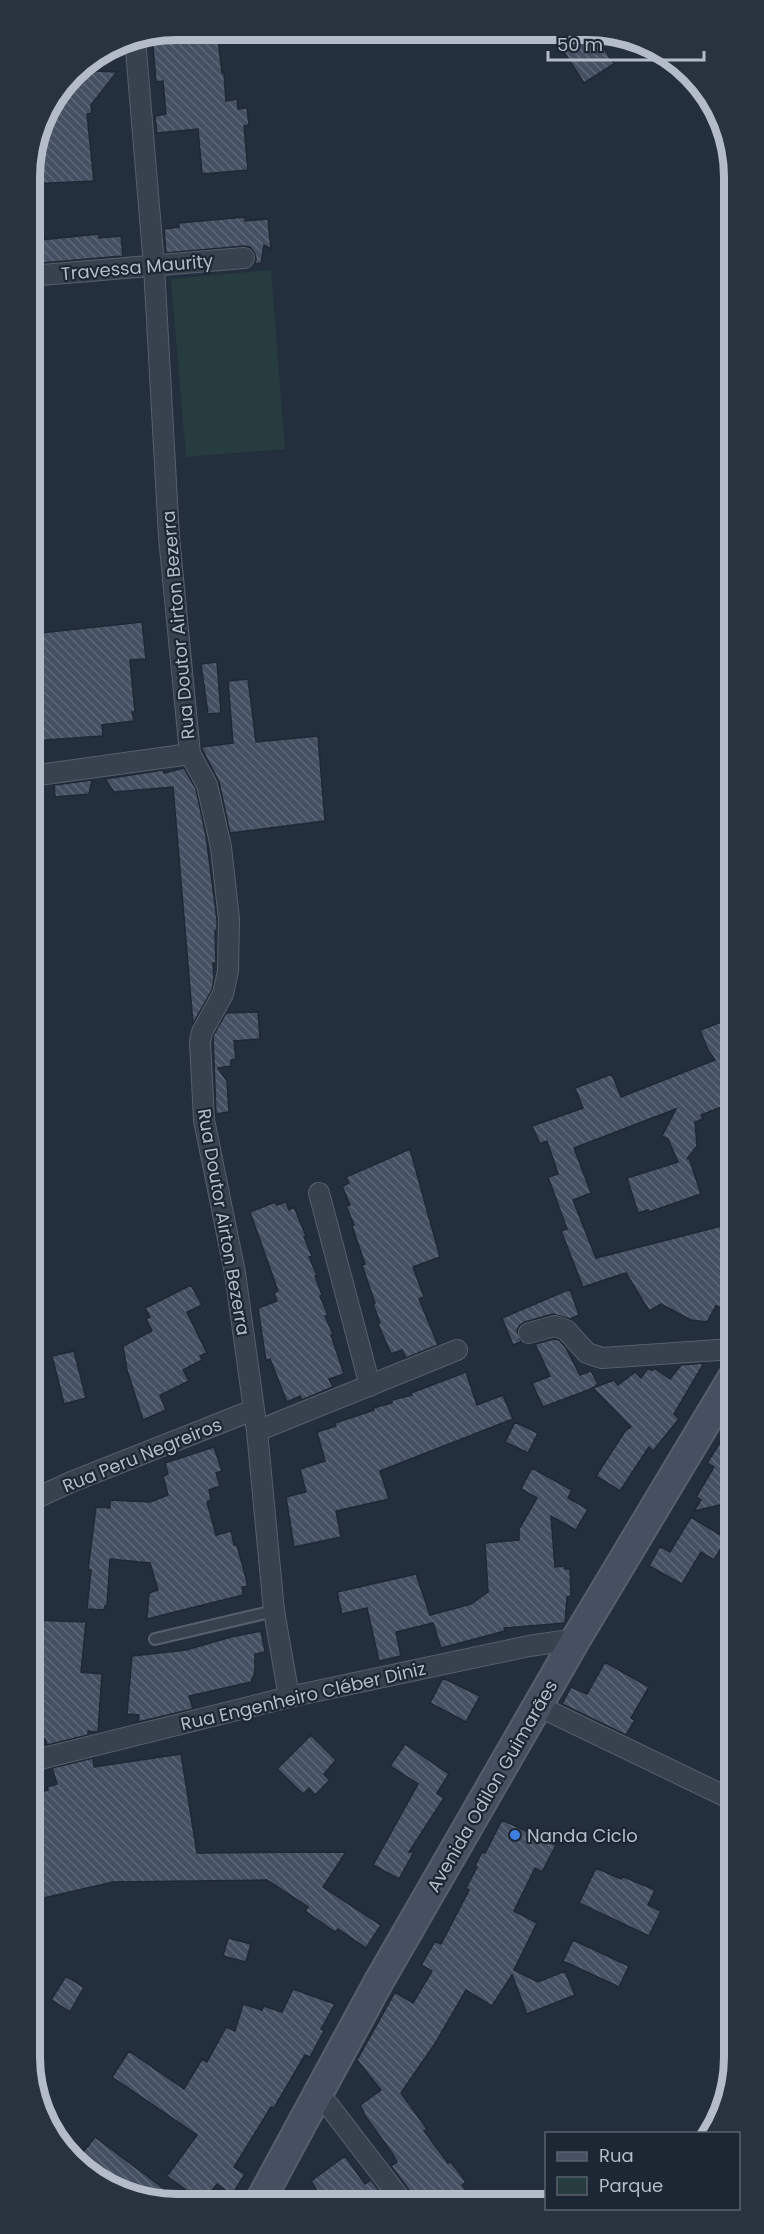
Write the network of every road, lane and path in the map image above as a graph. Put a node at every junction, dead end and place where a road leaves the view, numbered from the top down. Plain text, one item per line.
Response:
1 (136, 47) edge
2 (244, 258) dead end
3 (154, 266) junction
4 (41, 275) edge
5 (190, 754) junction
6 (41, 775) edge
7 (319, 1192) dead end
8 (530, 1333) dead end
9 (457, 1350) dead end
10 (723, 1350) edge
11 (370, 1386) junction
12 (723, 1393) edge
13 (253, 1410) junction
14 (257, 1431) junction
15 (40, 1496) edge
16 (274, 1611) junction
17 (155, 1639) dead end
18 (576, 1639) junction
19 (289, 1697) junction
20 (538, 1706) junction
21 (40, 1759) edge
22 (723, 1795) edge
23 (317, 2096) junction
24 (264, 2194) edge
25 (397, 2194) edge

1 - 3 street, Rua Doutor Airton Bezerra
2 - 3 street, Travessa Maurity
3 - 4 street, Travessa Maurity
3 - 5 street, Rua Doutor Airton Bezerra
5 - 6 street
5 - 13 street, Rua Doutor Airton Bezerra
7 - 11 street
8 - 10 street
9 - 11 street
11 - 14 street
12 - 18 street, Avenida Odilon Guimarães
13 - 14 street, Rua Doutor Airton Bezerra
13 - 15 street, Rua Peru Negreiros
14 - 16 street, Rua Doutor Airton Bezerra
16 - 17 lane
16 - 19 street, Rua Doutor Airton Bezerra
18 - 19 street, Rua Engenheiro Cléber Diniz
18 - 20 street, Avenida Odilon Guimarães
19 - 21 street, Rua Engenheiro Cléber Diniz
20 - 22 street
20 - 23 street, Avenida Odilon Guimarães
23 - 24 street, Avenida Odilon Guimarães
23 - 25 street

